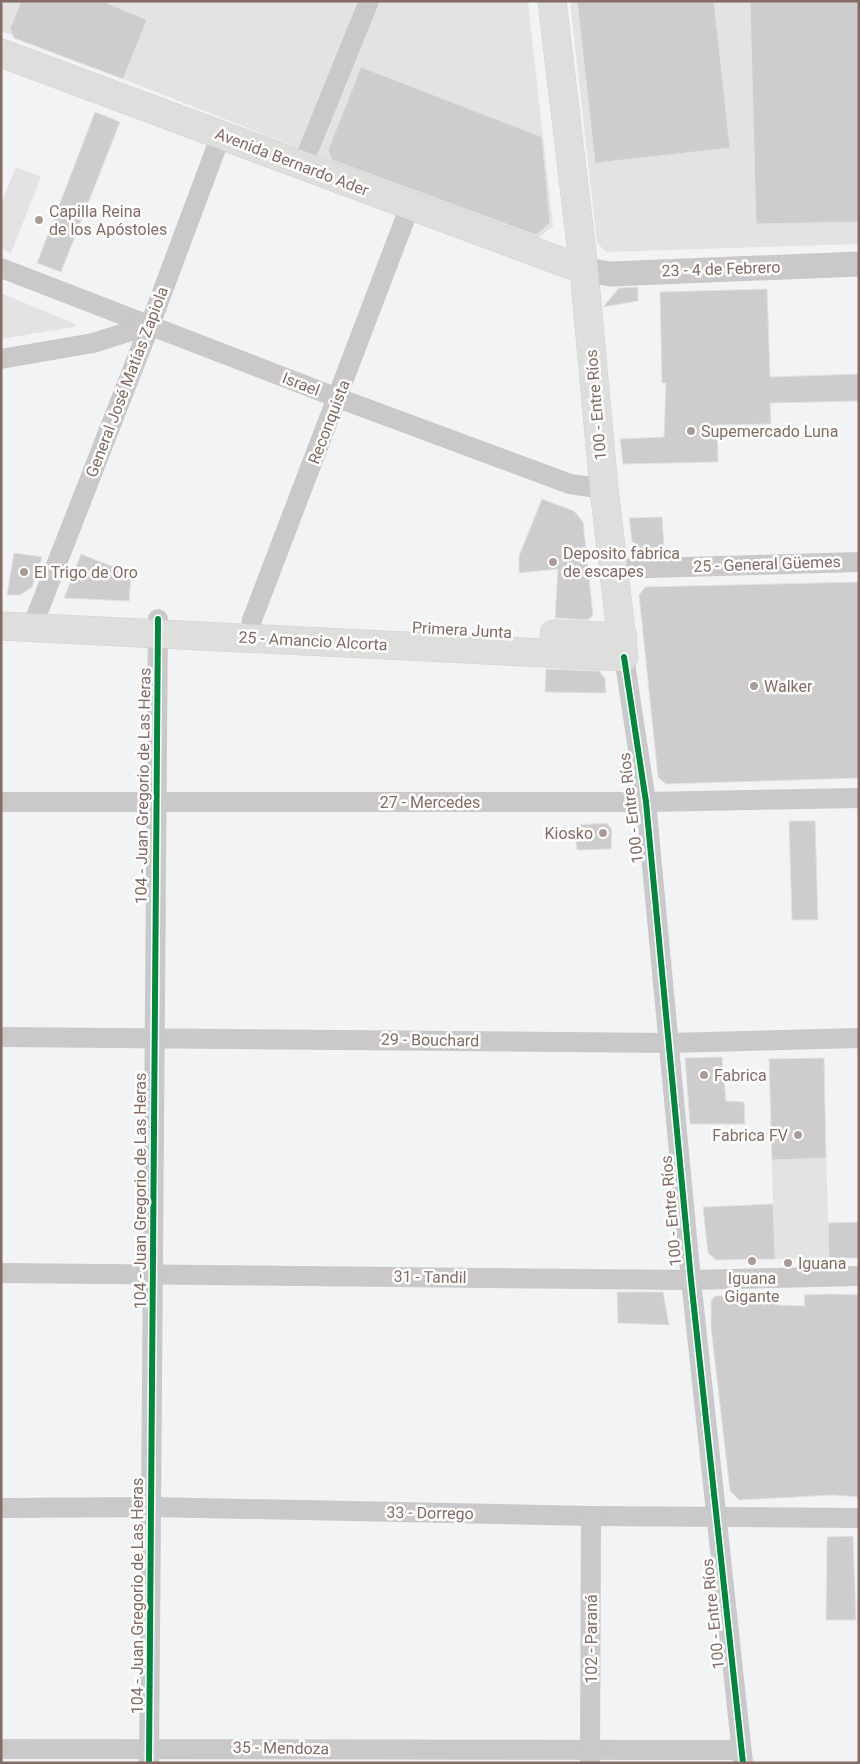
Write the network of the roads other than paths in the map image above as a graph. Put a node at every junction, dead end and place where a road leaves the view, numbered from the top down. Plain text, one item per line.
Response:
1 (369, 1) edge
2 (552, 1) edge
3 (1, 53) edge
4 (221, 135) junction
5 (302, 166) junction
6 (410, 206) junction
7 (859, 264) edge
8 (1, 268) edge
9 (584, 270) junction
10 (150, 325) junction
11 (1, 358) edge
12 (338, 398) junction
13 (604, 489) junction
14 (859, 562) edge
15 (615, 569) junction
16 (1, 611) edge
17 (34, 620) junction
18 (1, 626) edge
19 (158, 626) junction
20 (251, 629) junction
21 (624, 647) junction
22 (859, 798) edge
23 (1, 802) edge
24 (646, 802) junction
25 (156, 803) junction
26 (1, 1037) edge
27 (154, 1038) junction
28 (859, 1038) edge
29 (669, 1043) junction
30 (1, 1273) edge
31 (153, 1275) junction
32 (859, 1276) edge
33 (691, 1280) junction
34 (151, 1507) junction
35 (1, 1508) edge
36 (591, 1516) junction
37 (717, 1516) junction
38 (859, 1518) edge
39 (1, 1749) edge
40 (149, 1755) edge
41 (742, 1756) edge
42 (590, 1757) edge

1 - 5 street
2 - 9 main road, 100 - Entre Ríos
3 - 4 main road, Avenida Bernardo Ader
4 - 5 main road, Avenida Bernardo Ader
4 - 10 street, General José Matías Zapiola
5 - 6 main road, Avenida Bernardo Ader
6 - 9 main road, Avenida Bernardo Ader
6 - 12 street, Reconquista
7 - 9 street, 23 - 4 de Febrero
8 - 10 street, Israel
9 - 13 main road, 100 - Entre Ríos
10 - 11 street
10 - 12 street, Israel
10 - 17 street, General José Matías Zapiola
12 - 13 street, Israel
12 - 20 street, Reconquista
13 - 15 main road, 100 - Entre Ríos
14 - 15 street, 25 - General Güemes
15 - 21 main road, 100 - Entre Ríos
16 - 17 main road, Primera Junta
17 - 18 main road
17 - 19 main road, Primera Junta
19 - 20 main road, Primera Junta
19 - 25 street, 104 - Juan Gregorio de Las Heras
20 - 21 main road, Primera Junta
21 - 24 street, 100 - Entre Ríos
22 - 24 street, 27 - Mercedes
23 - 25 street, 27 - Mercedes
24 - 25 street, 27 - Mercedes
24 - 29 street, 100 - Entre Ríos
25 - 27 street, 104 - Juan Gregorio de Las Heras
26 - 27 street, 29 - Bouchard
27 - 29 street, 29 - Bouchard
27 - 31 street, 104 - Juan Gregorio de Las Heras
28 - 29 street, 29 - Bouchard
29 - 33 street, 100 - Entre Ríos
30 - 31 street, 31 - Tandil
31 - 33 street, 31 - Tandil
31 - 34 street, 104 - Juan Gregorio de Las Heras
32 - 33 street, 31 - Tandil
33 - 37 street, 100 - Entre Ríos
34 - 35 street, 33 - Dorrego
34 - 36 street, 33 - Dorrego
34 - 40 street, 104 - Juan Gregorio de Las Heras
36 - 37 street, 33 - Dorrego
36 - 42 street, 102 - Paraná
37 - 38 street, 33 - Dorrego
37 - 41 street, 100 - Entre Ríos
39 - 40 street, 35 - Mendoza
40 - 42 street, 35 - Mendoza
41 - 42 street, 35 - Mendoza

